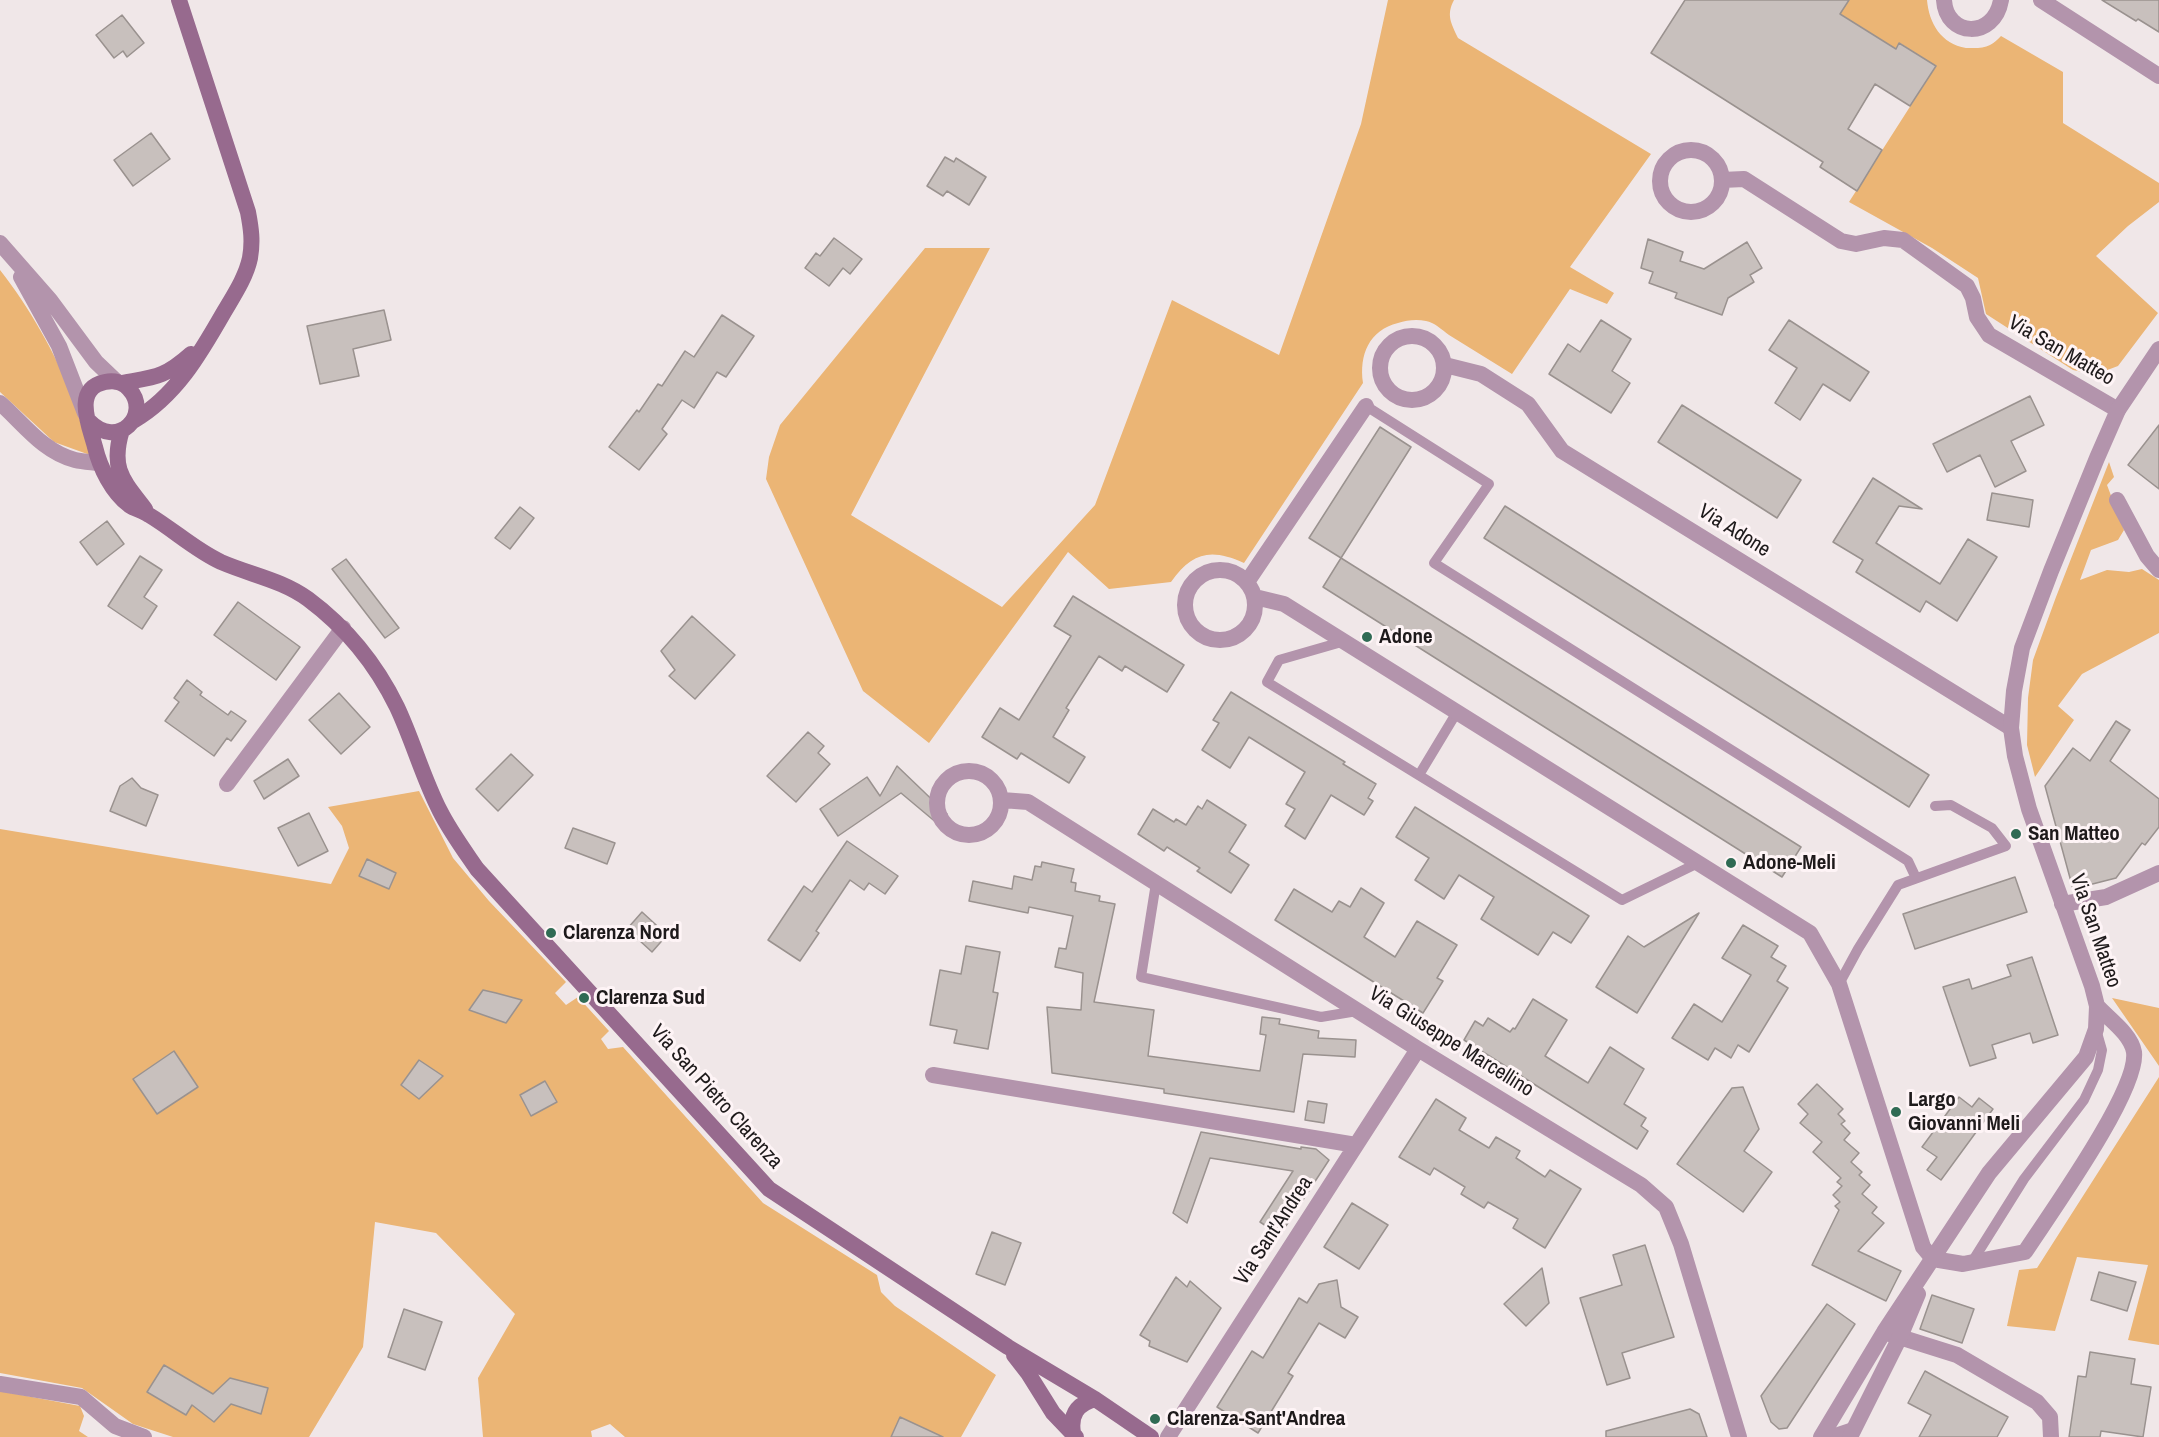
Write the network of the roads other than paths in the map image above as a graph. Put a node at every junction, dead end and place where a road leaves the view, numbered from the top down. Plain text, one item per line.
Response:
1 (179, 0) edge
2 (1944, 0) edge
3 (2001, 0) edge
4 (2041, 0) edge
5 (2159, 76) edge
6 (1722, 180) dead end
7 (4, 248) edge
8 (209, 338) junction
9 (2159, 349) edge
10 (1445, 365) dead end
11 (119, 382) junction
12 (0, 403) edge
13 (1366, 406) joint
14 (2118, 410) junction
15 (87, 417) junction
16 (127, 426) junction
17 (99, 463) junction
18 (2117, 500) dead end
19 (150, 515) junction
20 (2159, 570) edge
21 (343, 628) junction
22 (1345, 642) junction
23 (1457, 712) junction
24 (2011, 728) junction
25 (1419, 775) junction
26 (228, 784) dead end
27 (1002, 800) dead end
28 (1935, 806) dead end
29 (1698, 862) junction
30 (2159, 873) edge
31 (1916, 878) junction
32 (1156, 883) junction
33 (2062, 904) junction
34 (1839, 984) junction
35 (2097, 1006) junction
36 (1357, 1011) junction
37 (2096, 1029) junction
38 (1418, 1049) junction
39 (933, 1075) dead end
40 (1356, 1145) junction
41 (1933, 1259) junction
42 (1972, 1262) junction
43 (1892, 1334) junction
44 (1008, 1347) junction
45 (0, 1384) edge
46 (1095, 1399) junction
47 (1852, 1434) edge
48 (1074, 1435) edge
49 (144, 1437) edge
50 (1151, 1437) edge
51 (1168, 1437) edge
52 (1739, 1437) edge
53 (1821, 1437) edge
54 (1836, 1437) edge
55 (2051, 1437) edge

1 - 8 main road
2 - 3 street
4 - 5 street
6 - 14 street, Via San Matteo
7 - 11 street
7 - 15 street
8 - 11 main road
8 - 16 main road
9 - 14 street, Via San Matteo
10 - 24 street, Via Adone
11 - 15 main road
11 - 16 main road
12 - 17 street
13 - 22 street
13 - 31 lane
14 - 24 street, Via San Matteo
15 - 16 main road
15 - 17 main road
16 - 19 main road
17 - 19 main road
18 - 20 street
19 - 21 main road, Via San Pietro Clarenza
21 - 26 street
21 - 44 main road, Via San Pietro Clarenza
22 - 23 street
22 - 25 lane
23 - 25 lane
23 - 29 street
24 - 33 street, Via San Matteo
25 - 29 lane
27 - 32 street, Via Giuseppe Marcellino
28 - 31 lane
29 - 34 street
30 - 33 street
31 - 34 lane
32 - 36 street, Via Giuseppe Marcellino
32 - 36 lane
33 - 35 street, Via San Matteo
34 - 41 street
35 - 37 street, Via San Matteo
35 - 42 street
36 - 38 street, Via Giuseppe Marcellino
37 - 41 street, Via San Matteo
37 - 42 lane
38 - 40 street, Via Sant'Andrea
38 - 52 street, Via Giuseppe Marcellino
39 - 40 street
40 - 51 street, Via Sant'Andrea
41 - 42 street
41 - 43 street, Via San Matteo
43 - 47 street, Via San Matteo
43 - 53 street, Via San Matteo
43 - 55 street
44 - 46 main road, Via San Pietro Clarenza
44 - 48 main road
45 - 49 street
46 - 48 main road
46 - 50 main road
47 - 54 street

